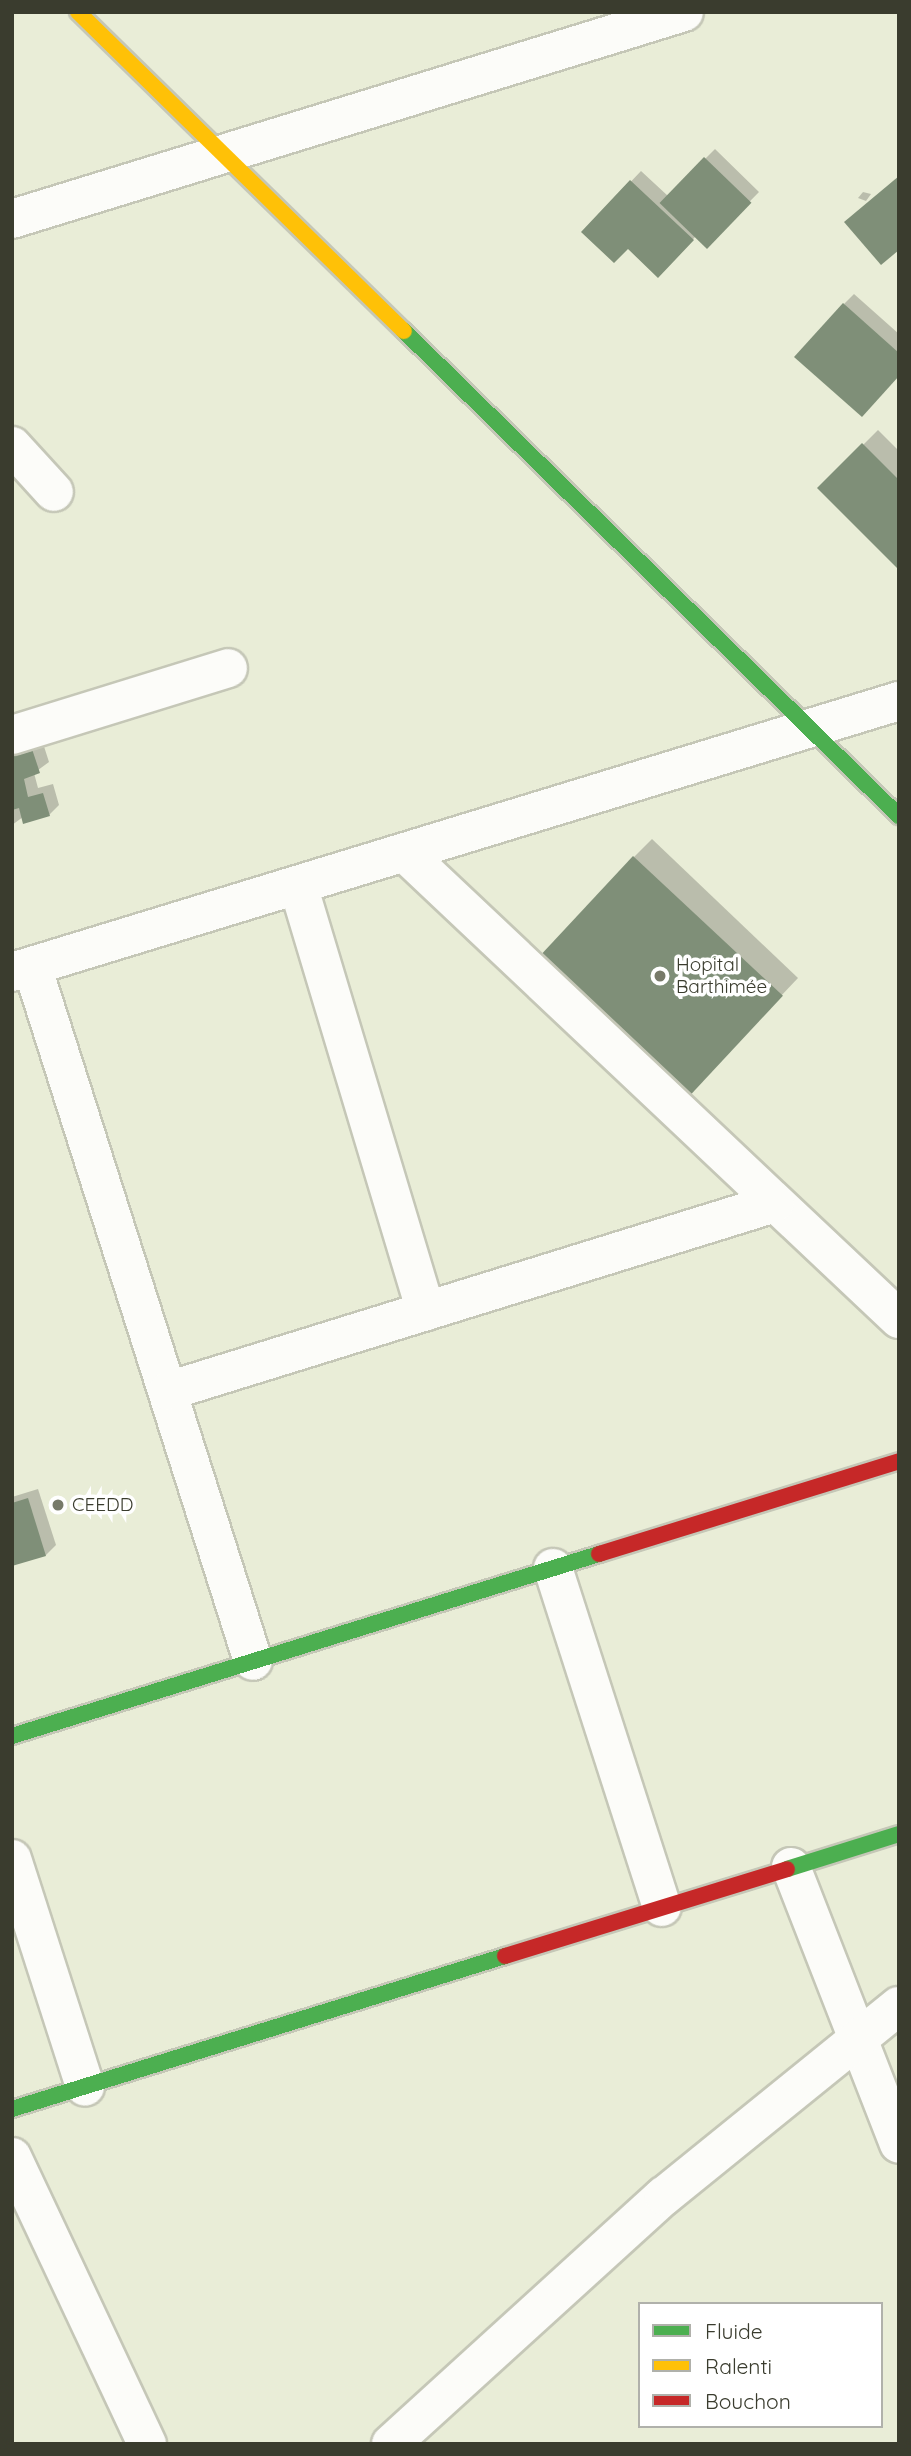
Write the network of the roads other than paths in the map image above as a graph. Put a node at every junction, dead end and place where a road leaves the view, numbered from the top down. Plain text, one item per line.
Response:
1 (78, 12) edge
2 (684, 12) edge
3 (222, 154) junction
4 (12, 219) edge
5 (12, 446) edge
6 (54, 492) dead end
7 (228, 668) dead end
8 (899, 701) edge
9 (813, 727) junction
10 (12, 735) edge
11 (899, 816) edge
12 (405, 853) junction
13 (298, 885) junction
14 (22, 969) edge
15 (775, 1203) junction
16 (426, 1311) junction
17 (899, 1319) edge
18 (167, 1391) junction
19 (899, 1461) edge
20 (553, 1568) junction
21 (253, 1661) junction
22 (12, 1736) edge
23 (899, 1834) edge
24 (12, 1859) edge
25 (791, 1867) junction
26 (662, 1907) junction
27 (899, 2006) edge
28 (857, 2038) junction
29 (85, 2087) junction
30 (12, 2109) edge
31 (899, 2144) edge
32 (12, 2157) edge
33 (147, 2444) edge
34 (391, 2444) edge

1 - 3 street
2 - 3 street
3 - 4 street
3 - 9 street
5 - 6 street
7 - 10 street
8 - 9 street
9 - 11 street
9 - 12 street
12 - 13 street
12 - 15 street
13 - 14 street
13 - 16 street
14 - 18 street
15 - 16 street
15 - 17 street
16 - 18 street
18 - 21 street
19 - 20 street
20 - 21 street
20 - 26 street
21 - 22 street
23 - 25 street
24 - 29 street
25 - 26 street
25 - 28 street
26 - 29 street
27 - 28 street
28 - 31 street
28 - 34 street
29 - 30 street
32 - 33 street

